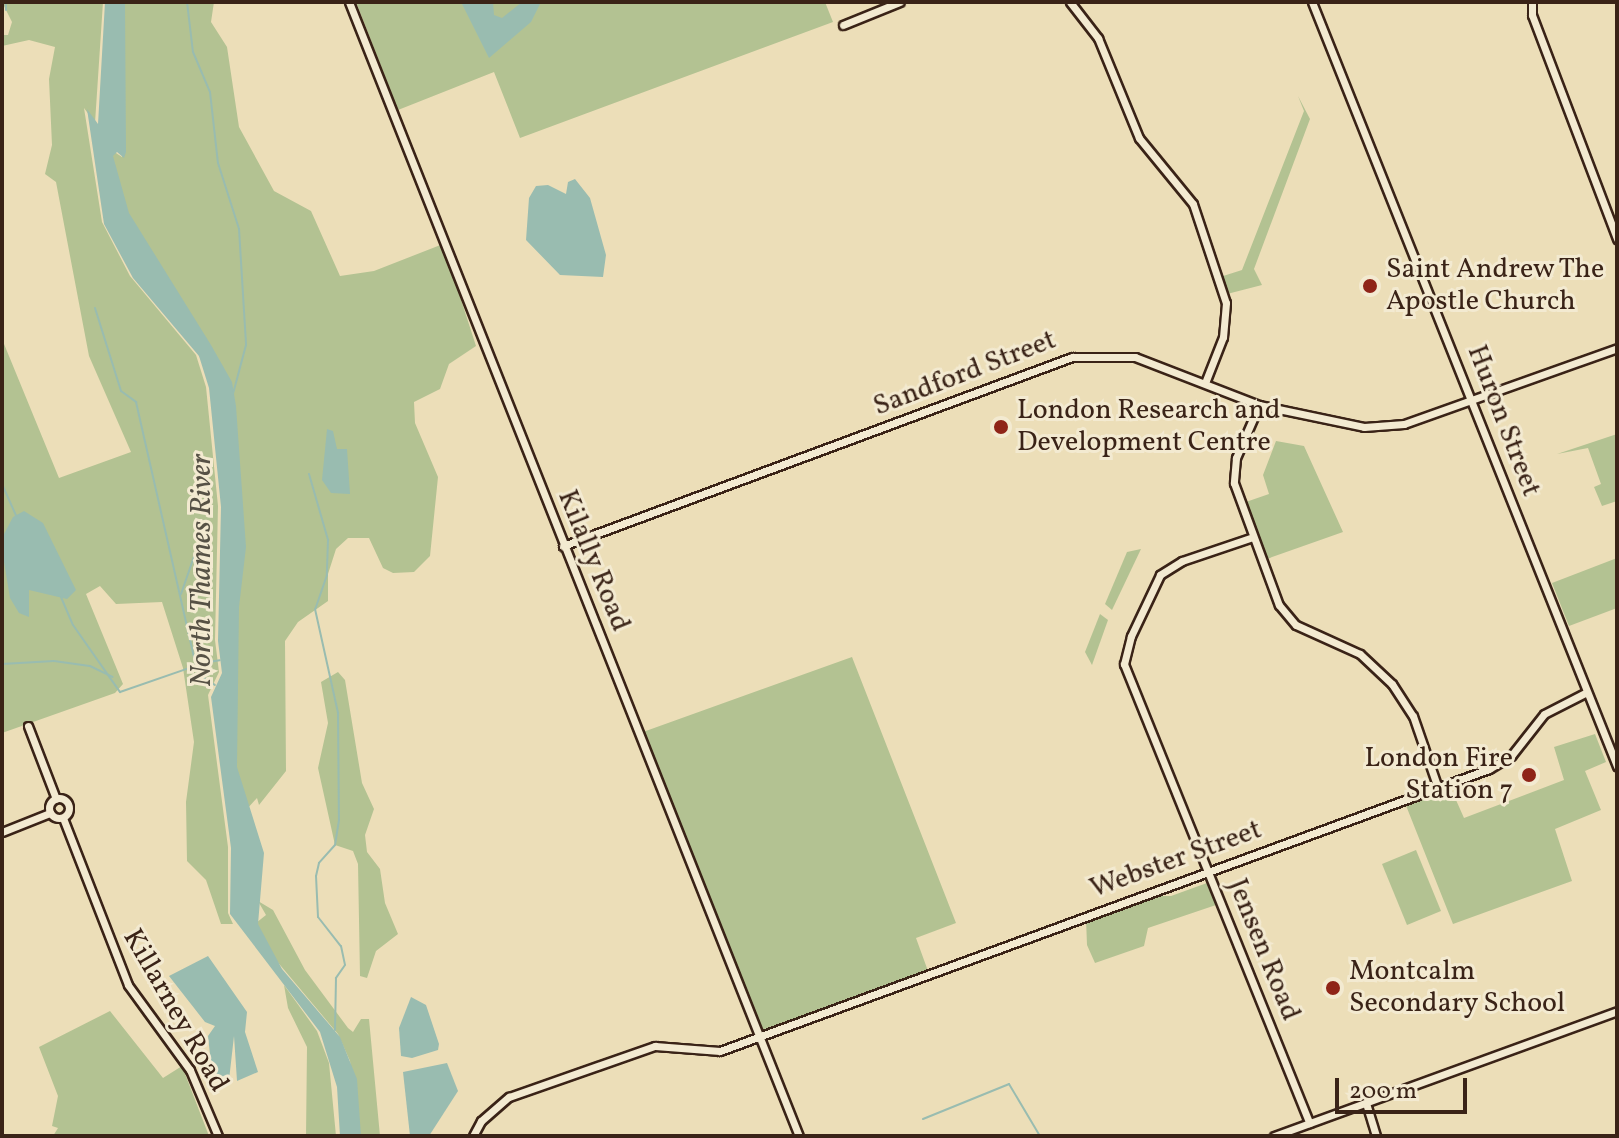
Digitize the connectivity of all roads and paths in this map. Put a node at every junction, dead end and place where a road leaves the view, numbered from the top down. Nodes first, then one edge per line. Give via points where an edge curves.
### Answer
1 (349, 2) edge
2 (900, 2) edge
3 (1070, 2) edge
4 (1312, 2) edge
5 (1532, 2) edge
6 (843, 25) dead end
7 (1617, 239) edge
8 (1617, 348) edge
9 (1205, 383) junction
10 (1473, 400) junction
11 (1259, 405) junction
12 (1253, 537) junction
13 (563, 546) junction
14 (1587, 692) junction
15 (28, 726) dead end
16 (1617, 766) edge
17 (1438, 788) junction
18 (56, 799) junction
19 (50, 813) junction
20 (63, 818) junction
21 (2, 832) edge
22 (1208, 873) junction
23 (1617, 1011) edge
24 (759, 1036) junction
25 (1366, 1103) junction
26 (1309, 1123) junction
27 (218, 1136) edge
28 (473, 1136) edge
29 (799, 1136) edge
30 (1274, 1136) edge
31 (1376, 1136) edge

1 - 13 street, Kilally Road
2 - 6 street
3 - 9 street via 1098,38 1139,138 1193,204 1226,303 1223,337
4 - 10 street, Huron Street
5 - 7 street via 1532,15
8 - 10 street, Sandford Street
9 - 11 street, Sandford Street
9 - 13 street, Sandford Street via 1135,357 1072,357
10 - 11 street, Sandford Street via 1404,424 1364,427
10 - 14 street, Huron Street
11 - 12 street via 1233,471
12 - 17 street via 1289,618 1360,654 1401,695
12 - 22 street, Jensen Road via 1182,561 1160,575 1131,636 1124,664
13 - 24 street, Kilally Road
14 - 16 street, Huron Street
14 - 17 street, Webster Street via 1544,714 1511,756
15 - 18 street
17 - 22 street, Webster Street
18 - 19 street
18 - 20 street, Killarney Road via 69,806
19 - 20 street
19 - 21 street
20 - 27 street, Killarney Road via 128,985 180,1052
22 - 24 street, Webster Street
22 - 26 street, Jensen Road
23 - 25 street
24 - 28 street, Webster Street via 720,1051 655,1046 509,1097 481,1121
24 - 29 street, Kilally Road
25 - 26 street
25 - 31 street
26 - 30 street

